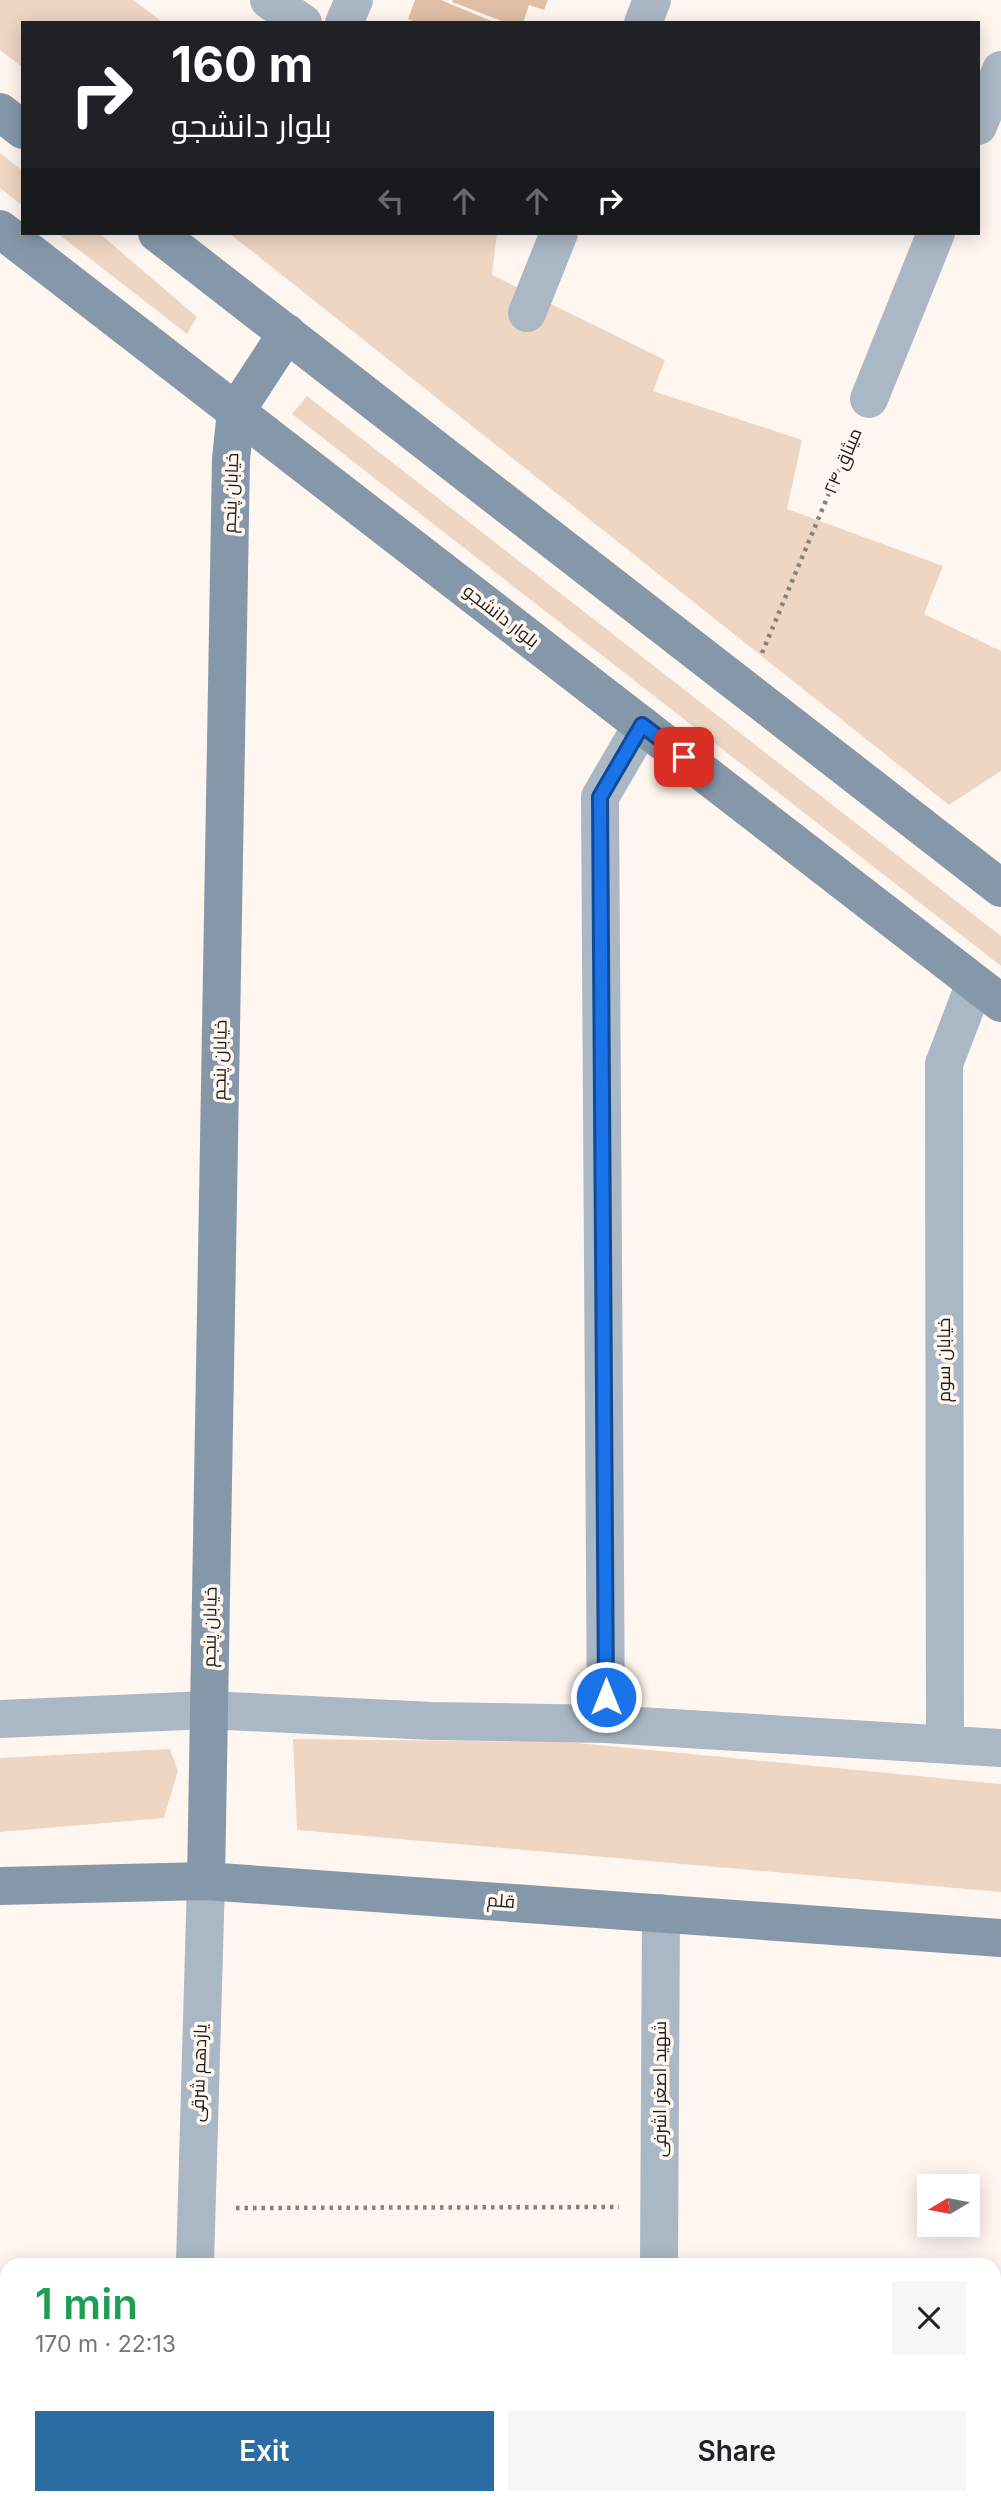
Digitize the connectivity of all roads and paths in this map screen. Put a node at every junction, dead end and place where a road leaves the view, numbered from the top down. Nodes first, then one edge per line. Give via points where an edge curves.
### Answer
1 (269, 0) edge
2 (354, 0) edge
3 (652, 0) edge
4 (300, 21) edge
5 (345, 21) edge
6 (644, 21) edge
7 (1001, 69) edge
8 (0, 112) edge
9 (980, 121) edge
10 (21, 128) edge
11 (0, 229) edge
12 (558, 235) edge
13 (935, 235) edge
14 (176, 239) edge
15 (527, 313) dead end
16 (286, 333) junction
17 (869, 399) joint
18 (236, 411) junction
19 (747, 688) junction
20 (642, 725) junction
21 (1001, 888) edge
22 (988, 993) edge
23 (208, 1710) junction
24 (0, 1719) edge
25 (606, 1724) junction
26 (945, 1742) junction
27 (1001, 1748) edge
28 (206, 1881) junction
29 (0, 1886) edge
30 (660, 1913) junction
31 (1001, 1938) edge
32 (659, 2207) junction
33 (194, 2209) junction
34 (195, 2258) edge
35 (659, 2258) edge

1 - 4 street
2 - 5 street
3 - 6 street
7 - 9 street
8 - 10 street
11 - 18 street, بلوار دانشجو
12 - 15 street
13 - 17 street
14 - 16 street
16 - 18 street
16 - 19 street
17 - 19 path, میثاق ۲۴
18 - 20 street, بلوار دانشجو
18 - 23 street, خیابان پنجم via 230,473
19 - 21 street
20 - 22 street, بلوار دانشجو
20 - 25 street via 600,797
22 - 26 street, خیابان سوم via 944,1064
23 - 24 street
23 - 25 street
23 - 28 street, خیابان پنجم
25 - 26 street
26 - 27 street
28 - 29 street, قلم
28 - 30 street, قلم
28 - 33 street, یازدهم شرقی
30 - 31 street, قلم
30 - 32 street, شهید اصغر اشرفی
32 - 33 path
32 - 35 street, شهید اصغر اشرفی
33 - 34 street, یازدهم شرقی

